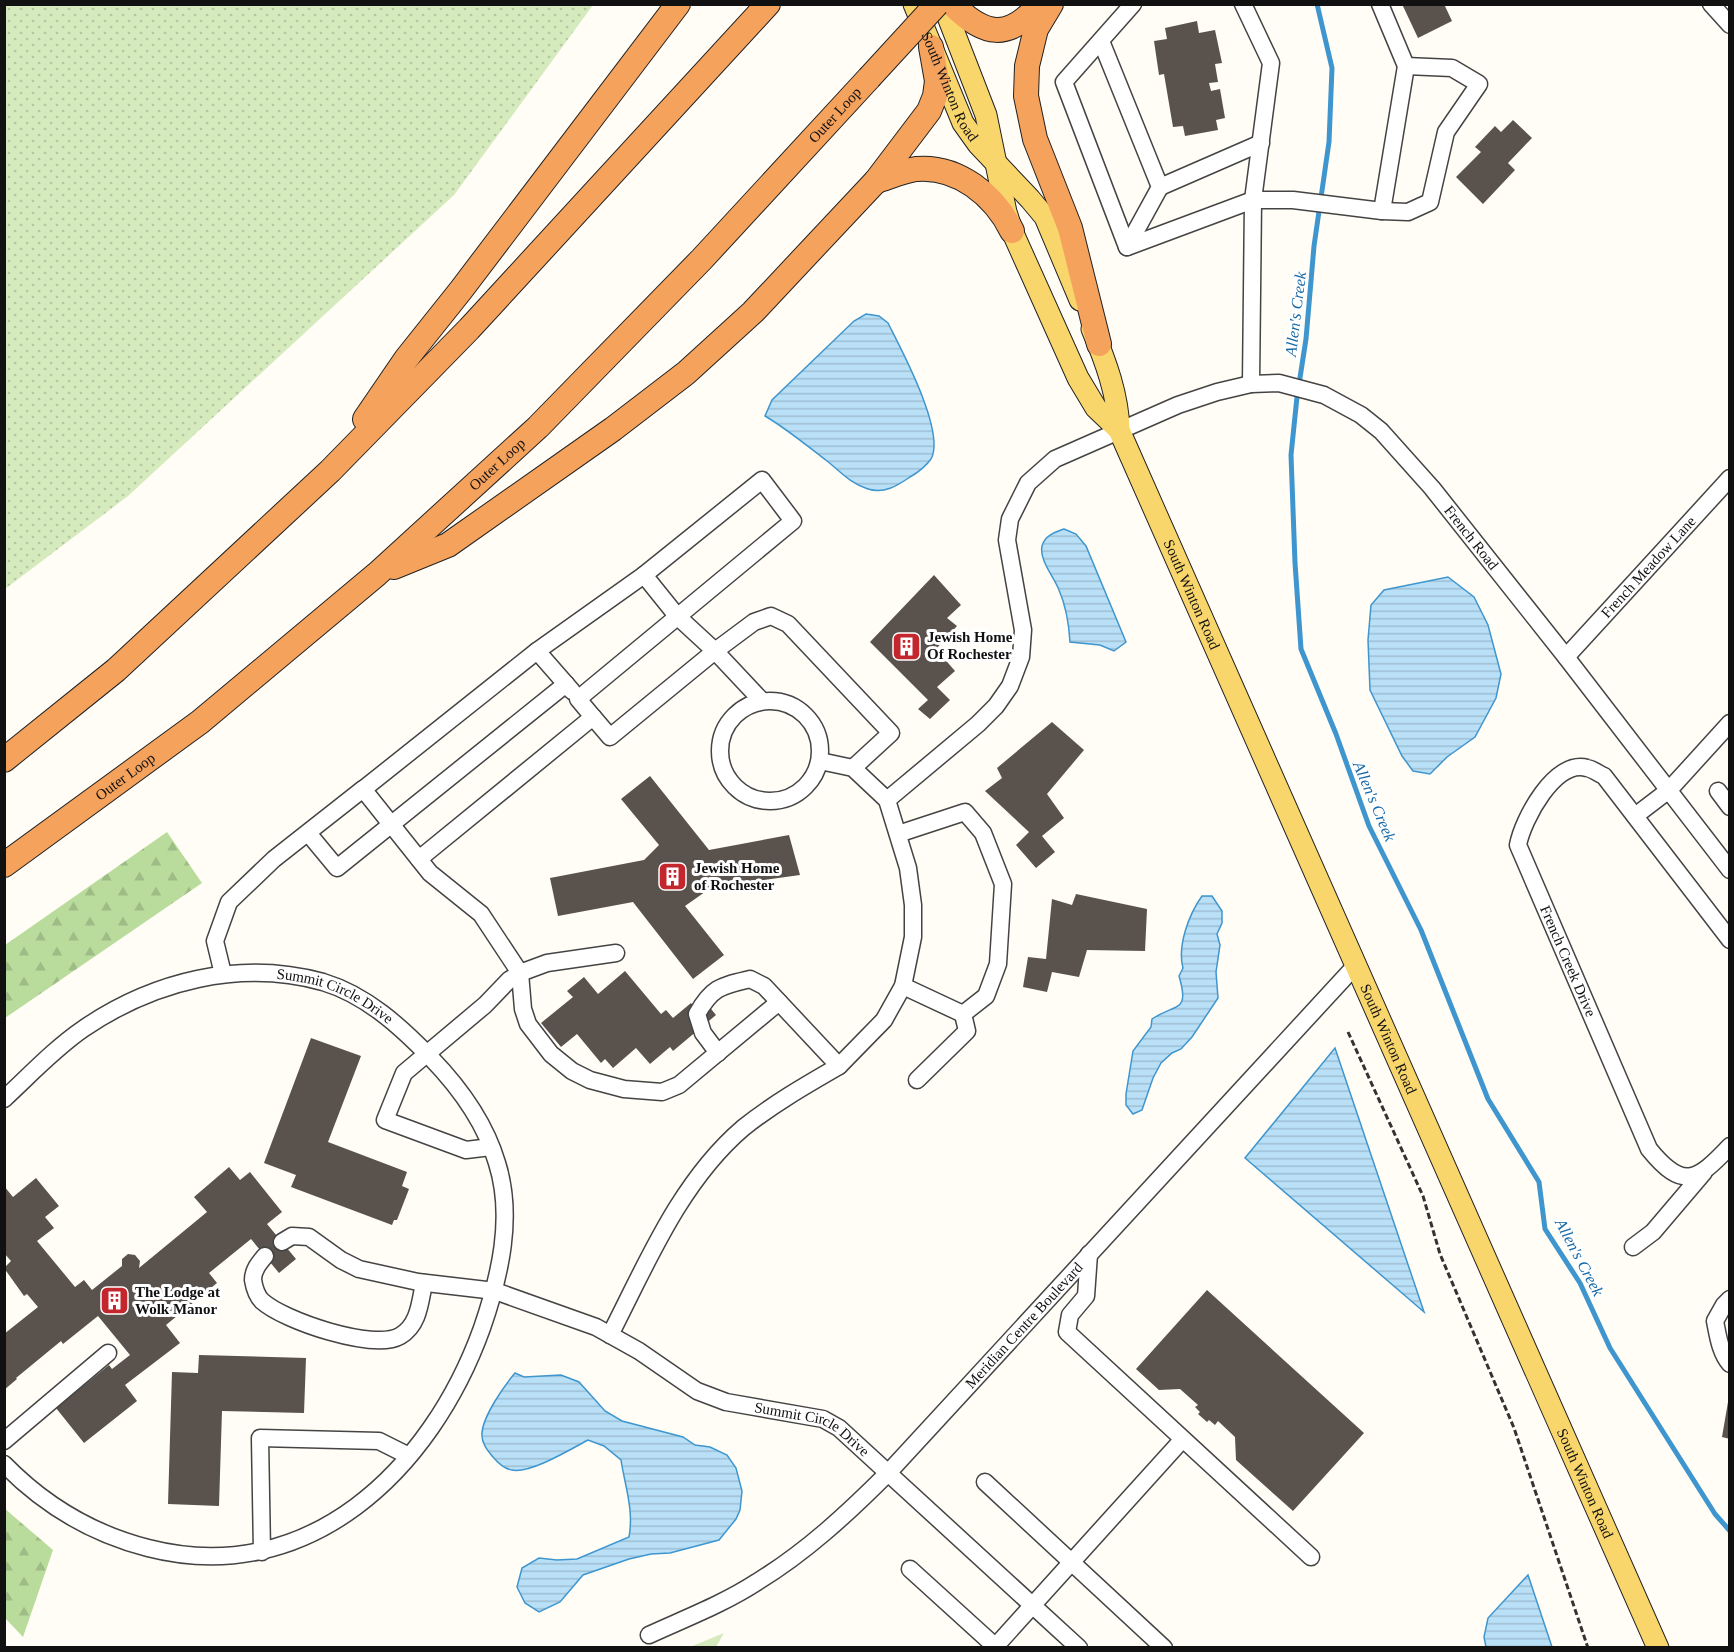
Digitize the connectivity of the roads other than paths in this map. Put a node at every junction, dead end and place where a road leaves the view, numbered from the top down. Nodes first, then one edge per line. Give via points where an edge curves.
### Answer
1 (678, 4) edge
2 (768, 4) edge
3 (914, 4) edge
4 (937, 4) edge
5 (943, 4) edge
6 (952, 4) edge
7 (1040, 4) edge
8 (1051, 4) edge
9 (1133, 4) edge
10 (1243, 4) edge
11 (1380, 4) edge
12 (1711, 4) edge
13 (1730, 25) edge
14 (1101, 41) junction
15 (931, 47) junction
16 (1406, 66) junction
17 (1261, 143) junction
18 (996, 163) junction
19 (876, 181) junction
20 (1160, 187) junction
21 (1253, 200) junction
22 (1382, 211) junction
23 (1012, 231) junction
24 (1127, 247) junction
25 (1099, 344) junction
26 (1258, 384) junction
27 (1119, 430) junction
28 (330, 471) junction
29 (1730, 478) edge
30 (377, 574) junction
31 (644, 575) junction
32 (677, 616) junction
33 (537, 651) junction
34 (715, 651) junction
35 (1566, 657) junction
36 (566, 684) junction
37 (578, 699) junction
38 (762, 700) junction
39 (593, 717) junction
40 (1730, 723) edge
41 (4, 760) edge
42 (820, 761) junction
43 (853, 768) junction
44 (1669, 790) junction
45 (361, 791) junction
46 (1718, 791) dead end
47 (887, 800) junction
48 (1730, 807) edge
49 (1635, 816) junction
50 (391, 824) junction
51 (308, 832) junction
52 (898, 834) junction
53 (419, 859) junction
54 (4, 865) edge
55 (1730, 870) edge
56 (1730, 940) edge
57 (616, 953) dead end
58 (1357, 964) junction
59 (520, 973) junction
60 (223, 974) junction
61 (903, 986) junction
62 (779, 1002) junction
63 (963, 1014) junction
64 (718, 1053) junction
65 (427, 1054) junction
66 (839, 1066) junction
67 (917, 1080) dead end
68 (4, 1099) edge
69 (1730, 1146) edge
70 (491, 1147) junction
71 (1705, 1172) junction
72 (282, 1242) dead end
73 (1633, 1247) dead end
74 (1089, 1254) junction
75 (265, 1256) dead end
76 (424, 1283) junction
77 (495, 1292) junction
78 (1730, 1299) edge
79 (610, 1335) junction
80 (108, 1353) dead end
81 (1730, 1364) edge
82 (1182, 1440) junction
83 (4, 1441) edge
84 (409, 1456) junction
85 (4, 1464) edge
86 (888, 1473) junction
87 (985, 1482) dead end
88 (262, 1552) junction
89 (1311, 1557) dead end
90 (1071, 1562) junction
91 (910, 1569) dead end
92 (1032, 1605) junction
93 (649, 1635) dead end
94 (995, 1647) edge
95 (1079, 1647) edge
96 (1164, 1647) edge
97 (1658, 1647) edge

1 - 28 highway via 406,359
2 - 28 highway via 470,329
3 - 15 main road, South Winton Road
4 - 30 highway, Outer Loop, bridge via 702,259 538,427
5 - 18 main road, South Winton Road via 981,101
6 - 7 highway via 974,24 991,30 1015,25
8 - 25 highway via 1036,29 1027,66 1026,96 1035,139 1070,228
9 - 14 street
10 - 17 street via 1271,63
11 - 16 street
12 - 13 street
14 - 20 street
14 - 24 street via 1064,82
15 - 18 main road, South Winton Road via 963,123
15 - 19 highway via 937,81 932,104
16 - 22 street
16 - 22 street via 1452,68 1479,84 1446,132 1430,202 1408,212
17 - 20 street
17 - 21 street
18 - 23 main road, South Winton Road
18 - 25 main road, South Winton Road via 1044,217
19 - 23 highway via 918,169 954,175 986,195
19 - 30 highway via 753,312 650,402 448,545
20 - 24 street
21 - 22 street via 1293,200
21 - 24 street
21 - 26 street
23 - 27 main road, South Winton Road via 1078,378 1096,408
25 - 27 main road, South Winton Road via 1116,399
26 - 27 street, French Road via 1217,392
26 - 35 street, French Road via 1279,383 1324,395 1361,415 1380,431 1432,488
27 - 47 street, French Road via 1055,459 1028,483 1010,519 1006,540 1023,630 1021,657 1010,686 978,724
27 - 58 main road, South Winton Road
28 - 41 highway via 116,670
29 - 35 street, French Meadow Lane
30 - 54 highway, Outer Loop via 200,722
31 - 32 street
31 - 32 street via 762,480 793,521
31 - 33 street
32 - 34 street
32 - 37 street
33 - 36 street
33 - 45 street
34 - 38 street
34 - 39 street via 610,737
34 - 43 street via 754,622 771,616 788,624 891,733
35 - 44 street, French Road
36 - 37 street
36 - 50 street
37 - 39 street
38 - 42 street via 794,706 807,716 816,729
38 - 42 street via 746,706 723,730 721,764 739,792 762,801 788,798 802,790
39 - 53 street
40 - 44 street
42 - 43 street
43 - 47 street
44 - 49 street
44 - 55 street, French Road
45 - 50 street
45 - 51 street
46 - 48 street
47 - 52 street
49 - 56 street, French Creek Drive
49 - 71 street, French Creek Drive via 1604,776 1586,767 1569,769 1554,778 1543,792 1518,845 1649,1149 1662,1165 1678,1175
50 - 51 street via 337,868
50 - 53 street
51 - 60 street via 229,902 215,941
52 - 61 street via 913,905 913,937
52 - 63 street via 965,812 983,833 1003,884 998,964 986,996
53 - 59 street via 430,873 481,914
57 - 59 street via 547,963
58 - 74 street, Meridian Centre Boulevard
58 - 97 main road, South Winton Road
59 - 64 street via 528,1024 551,1054 590,1080 624,1089 662,1092 679,1085
59 - 65 street
60 - 65 street, Summit Circle Drive via 286,974 327,984 375,1008
60 - 68 street, Summit Circle Drive via 169,986 112,1011 82,1029
61 - 63 street
61 - 66 street via 884,1020
62 - 64 street
62 - 64 street via 764,986 750,979 721,986 696,1014 703,1033
62 - 66 street
63 - 67 street via 967,1031
65 - 70 street, Summit Circle Drive via 454,1082
65 - 70 street via 404,1073 385,1120 466,1150
66 - 79 street via 743,1129 710,1161 677,1207
69 - 71 street
70 - 77 street, Summit Circle Drive via 505,1208
71 - 73 street via 1653,1232
72 - 76 street via 292,1236 309,1237 358,1269
74 - 82 street via 1086,1296 1070,1315 1067,1332
74 - 86 street, Meridian Centre Boulevard
75 - 76 street via 255,1269 253,1280 262,1300 307,1325 341,1335 384,1340 399,1337 417,1316
76 - 77 street
77 - 79 street, Summit Circle Drive
77 - 84 street, Summit Circle Drive via 461,1378
78 - 81 street via 1715,1321 1724,1358
79 - 86 street, Summit Circle Drive via 697,1390 726,1402 823,1419 839,1428
80 - 83 street
82 - 89 street
82 - 90 street
84 - 88 street, Summit Circle Drive via 350,1512 302,1539
84 - 88 street via 379,1441 260,1438
85 - 88 street, Summit Circle Drive via 62,1511 122,1540 190,1556
86 - 92 street, Summit Circle Drive
86 - 93 street, Meridian Centre Boulevard via 827,1532 757,1583
87 - 90 street
90 - 92 street
90 - 96 street
91 - 94 street
92 - 94 street
92 - 95 street, Summit Circle Drive

